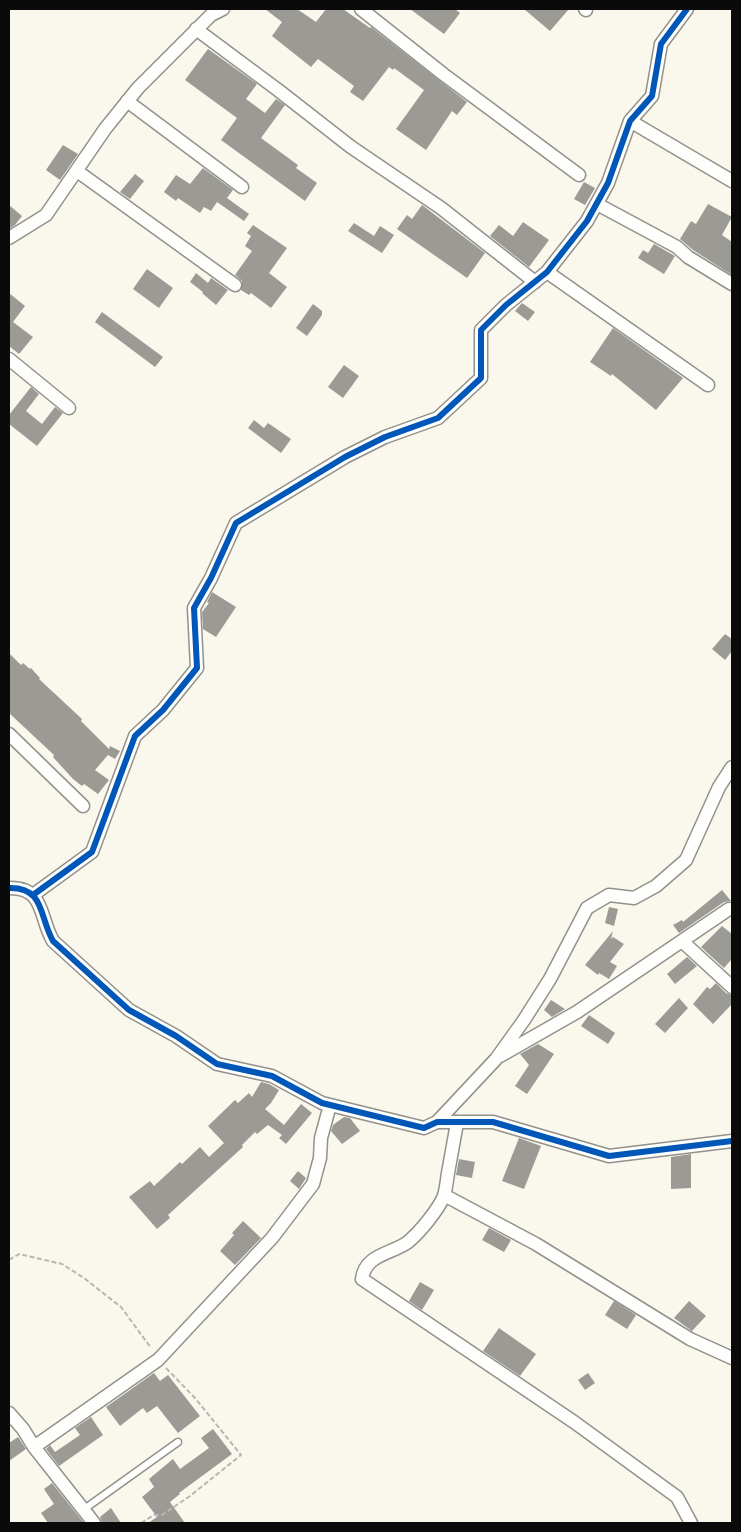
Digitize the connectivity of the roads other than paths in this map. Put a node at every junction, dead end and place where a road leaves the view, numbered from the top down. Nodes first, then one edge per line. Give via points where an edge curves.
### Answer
1 (223, 9) edge
2 (361, 9) edge
3 (687, 9) edge
4 (196, 29) junction
5 (127, 101) junction
6 (630, 121) junction
7 (76, 171) junction
8 (579, 175) dead end
9 (732, 181) edge
10 (242, 187) dead end
11 (596, 204) junction
12 (9, 238) edge
13 (546, 272) junction
14 (535, 282) junction
15 (732, 284) edge
16 (235, 285) dead end
17 (9, 359) edge
18 (708, 385) dead end
19 (69, 408) dead end
20 (9, 734) edge
21 (732, 767) edge
22 (83, 806) dead end
23 (9, 888) edge
24 (33, 895) junction
25 (730, 909) dead end
26 (683, 942) junction
27 (732, 987) edge
28 (496, 1059) junction
29 (330, 1105) junction
30 (437, 1122) junction
31 (457, 1123) junction
32 (732, 1141) edge
33 (444, 1195) junction
34 (732, 1358) edge
35 (9, 1413) edge
36 (178, 1442) dead end
37 (34, 1447) junction
38 (83, 1510) junction
39 (94, 1523) edge
40 (691, 1523) edge

1 - 4 street
2 - 8 street via 442,74
3 - 6 street via 661,44 652,96
4 - 5 street
4 - 14 street
5 - 7 street
5 - 10 street
6 - 9 street
6 - 11 street via 608,183
7 - 12 street via 46,215
7 - 16 street
11 - 13 street via 587,221
11 - 15 street via 678,247 688,257
13 - 14 street
13 - 18 street
14 - 24 street via 481,330 481,378 438,418 385,437 345,457 236,522 194,608 197,668 163,710 135,736 92,852
17 - 19 street
20 - 22 street
21 - 28 street via 719,787 686,860 656,886 634,898 609,895 588,908 550,979
23 - 24 street via 19,888
24 - 29 street via 53,941 129,1010 217,1064 272,1076
25 - 26 street
26 - 27 street
26 - 28 street via 577,1012
28 - 30 street
29 - 30 street via 424,1128
29 - 37 street via 313,1184 272,1238 158,1360
30 - 31 street
31 - 32 street via 494,1122 609,1156
31 - 33 street
33 - 34 street via 536,1244 690,1339
33 - 40 street via 438,1208 409,1241 371,1261 362,1278 574,1422 677,1497
35 - 37 street
36 - 38 lane
37 - 38 street
38 - 39 street

